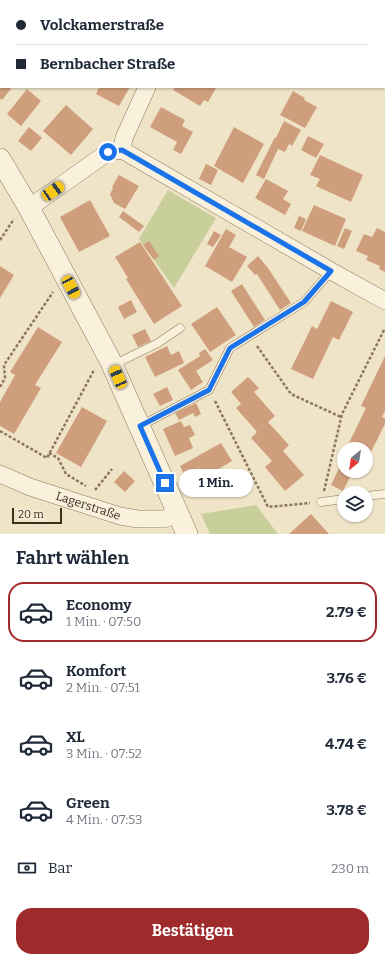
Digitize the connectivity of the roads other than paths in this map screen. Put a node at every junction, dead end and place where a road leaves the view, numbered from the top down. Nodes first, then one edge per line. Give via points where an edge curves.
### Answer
1 (147, 88) edge
2 (122, 150) junction
3 (0, 159) edge
4 (27, 205) junction
5 (331, 271) junction
6 (385, 301) edge
7 (180, 328) dead end
8 (109, 358) junction
9 (140, 426) junction
10 (0, 474) edge
11 (385, 494) edge
12 (373, 495) edge
13 (337, 500) edge
14 (321, 502) road end
15 (179, 513) junction
16 (187, 534) edge

1 - 2 street via 124,138
2 - 4 street via 108,152
2 - 5 street
3 - 4 street
4 - 8 street
5 - 6 street
5 - 9 lane via 304,302 230,348 209,390
7 - 8 lane via 158,343
8 - 9 street
9 - 15 street
10 - 15 street, Lagerstraße via 30,487 120,516 164,519
11 - 12 lane
13 - 14 lane
15 - 16 street

